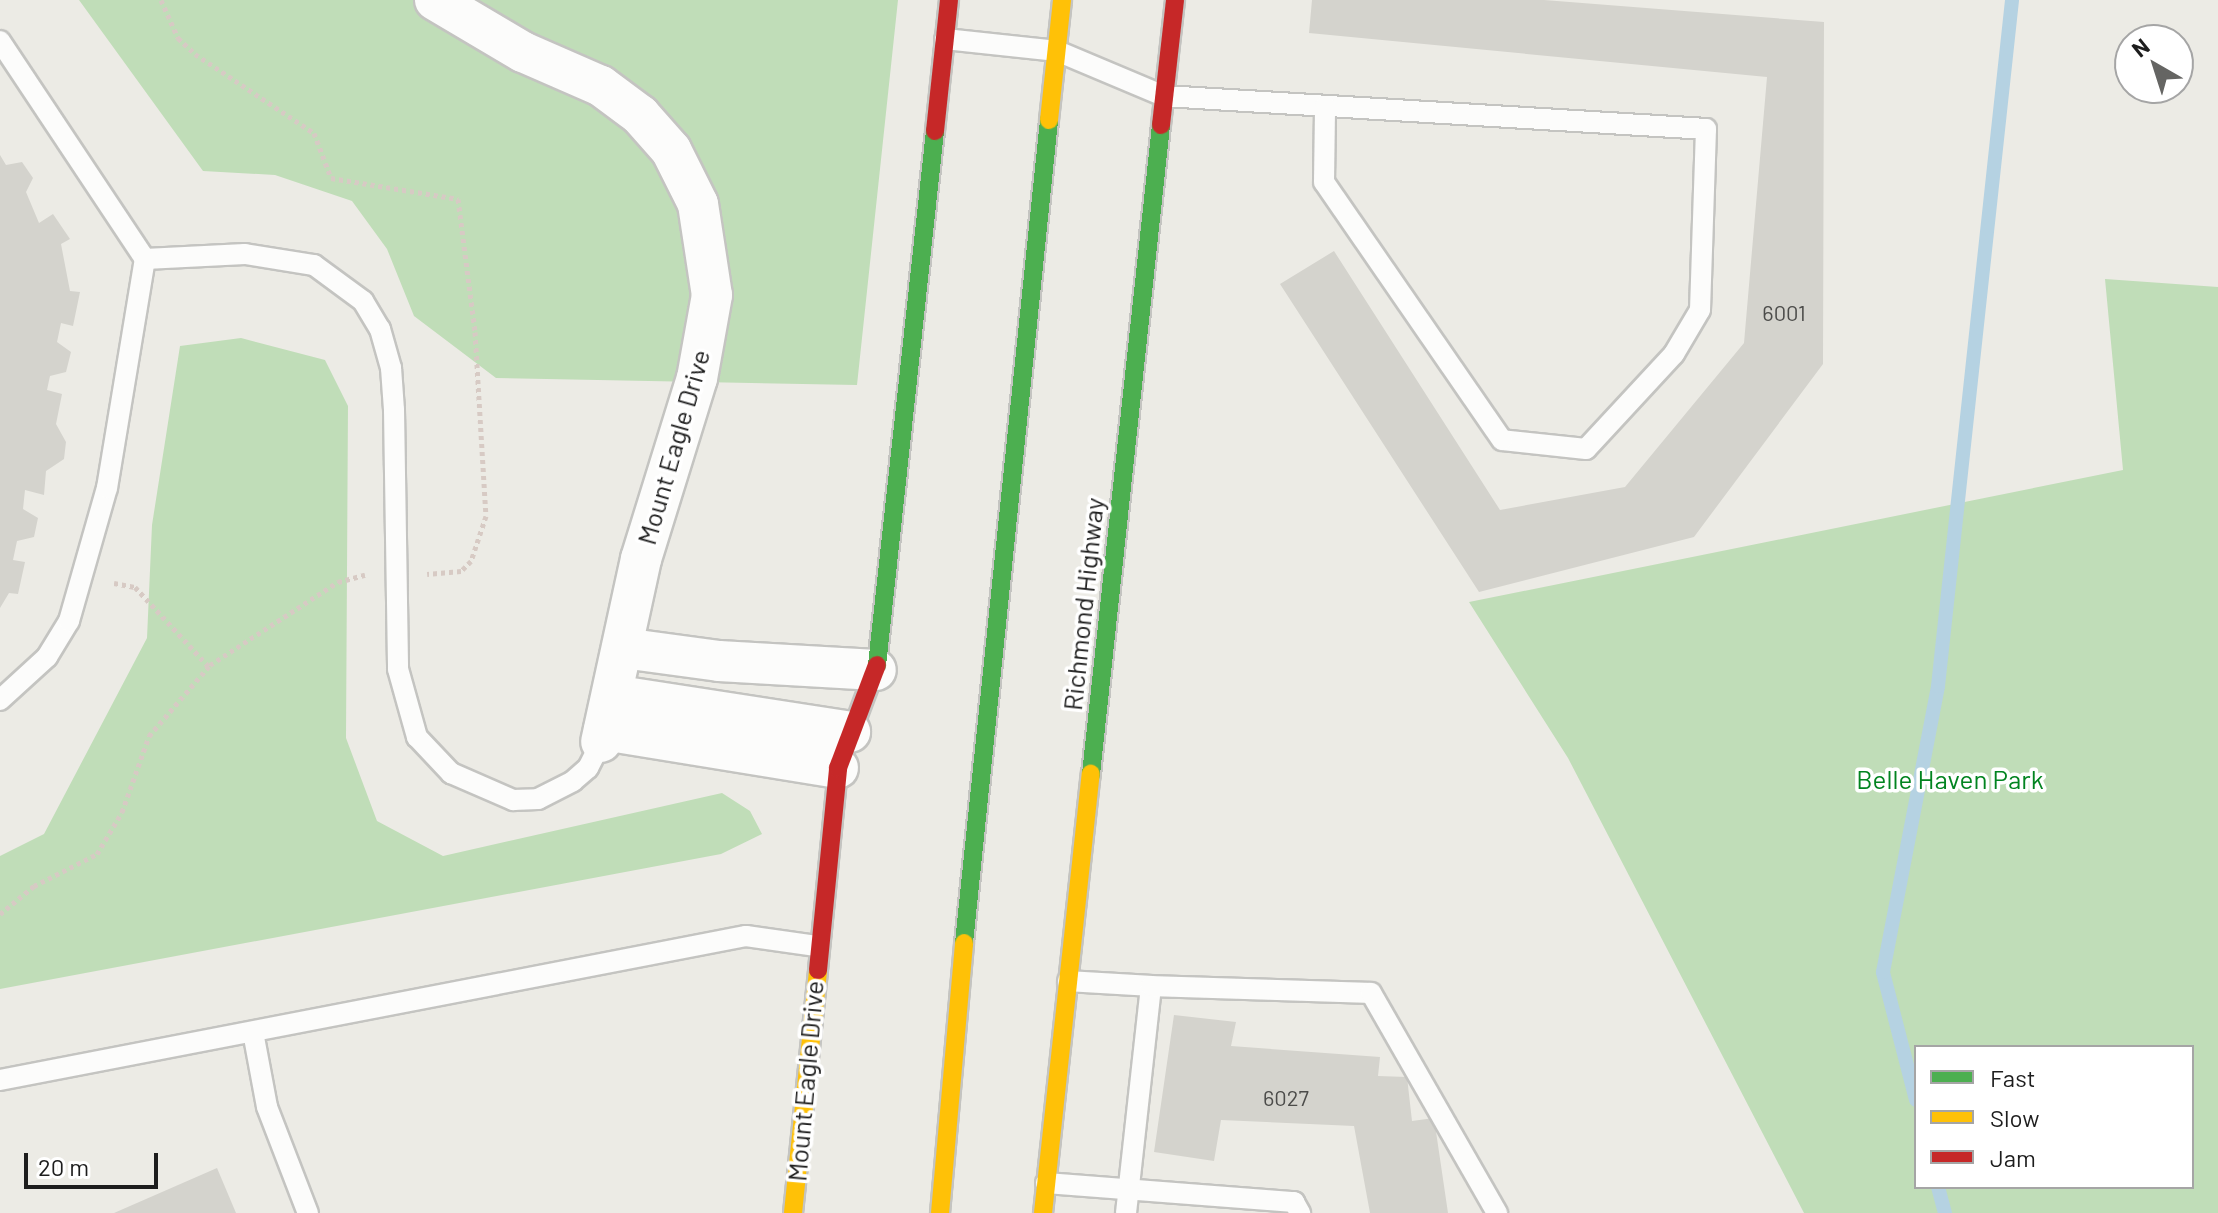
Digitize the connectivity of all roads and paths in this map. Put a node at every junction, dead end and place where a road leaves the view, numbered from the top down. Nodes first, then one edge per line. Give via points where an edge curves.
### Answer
1 (435, 0) edge
2 (949, 0) edge
3 (1062, 0) edge
4 (1175, 0) edge
5 (945, 39) junction
6 (0, 41) edge
7 (1057, 51) junction
8 (1164, 96) junction
9 (1325, 106) junction
10 (145, 259) junction
11 (82, 577) junction
12 (623, 648) junction
13 (876, 670) junction
14 (0, 700) edge
15 (605, 722) junction
16 (844, 750) junction
17 (0, 914) edge
18 (816, 946) junction
19 (1068, 981) junction
20 (1151, 986) junction
21 (253, 1032) junction
22 (0, 1080) edge
23 (1046, 1183) junction
24 (1129, 1189) junction
25 (308, 1213) edge
26 (793, 1213) edge
27 (940, 1213) edge
28 (1043, 1213) edge
29 (1126, 1213) edge
30 (1300, 1213) edge
31 (1497, 1213) edge

1 - 12 street, Mount Eagle Drive via 523,52 601,86 640,115 671,150 698,204 712,295 697,378 641,559
2 - 5 main road, Mount Eagle Drive
3 - 7 main road
4 - 8 main road, Richmond Highway
5 - 7 lane
5 - 13 main road, Mount Eagle Drive
6 - 10 lane
7 - 8 lane
7 - 27 main road via 978,784
8 - 9 lane
8 - 19 main road, Richmond Highway
9 - 9 lane via 1706,129 1700,310 1674,354 1586,449 1502,440 1324,182
10 - 11 lane via 107,488
10 - 15 lane via 245,254 314,265 363,301 380,329 391,368 394,410 398,669 405,708 430,754 475,787 513,800 538,799 588,768
11 - 14 lane via 69,621 47,657
11 - 17 path via 135,587 210,666 149,736 122,812 97,854 34,886
12 - 13 street via 719,661
12 - 15 street, Mount Eagle Drive
13 - 16 main road, Mount Eagle Drive
15 - 16 street
16 - 18 main road, Mount Eagle Drive
18 - 21 lane via 746,936
18 - 26 main road, Mount Eagle Drive
19 - 20 lane
19 - 23 main road, Richmond Highway
20 - 24 lane
20 - 31 lane via 1371,993
21 - 22 lane
21 - 25 lane via 267,1107
23 - 24 lane
23 - 28 main road, Richmond Highway
24 - 29 lane
24 - 30 lane via 1294,1202

